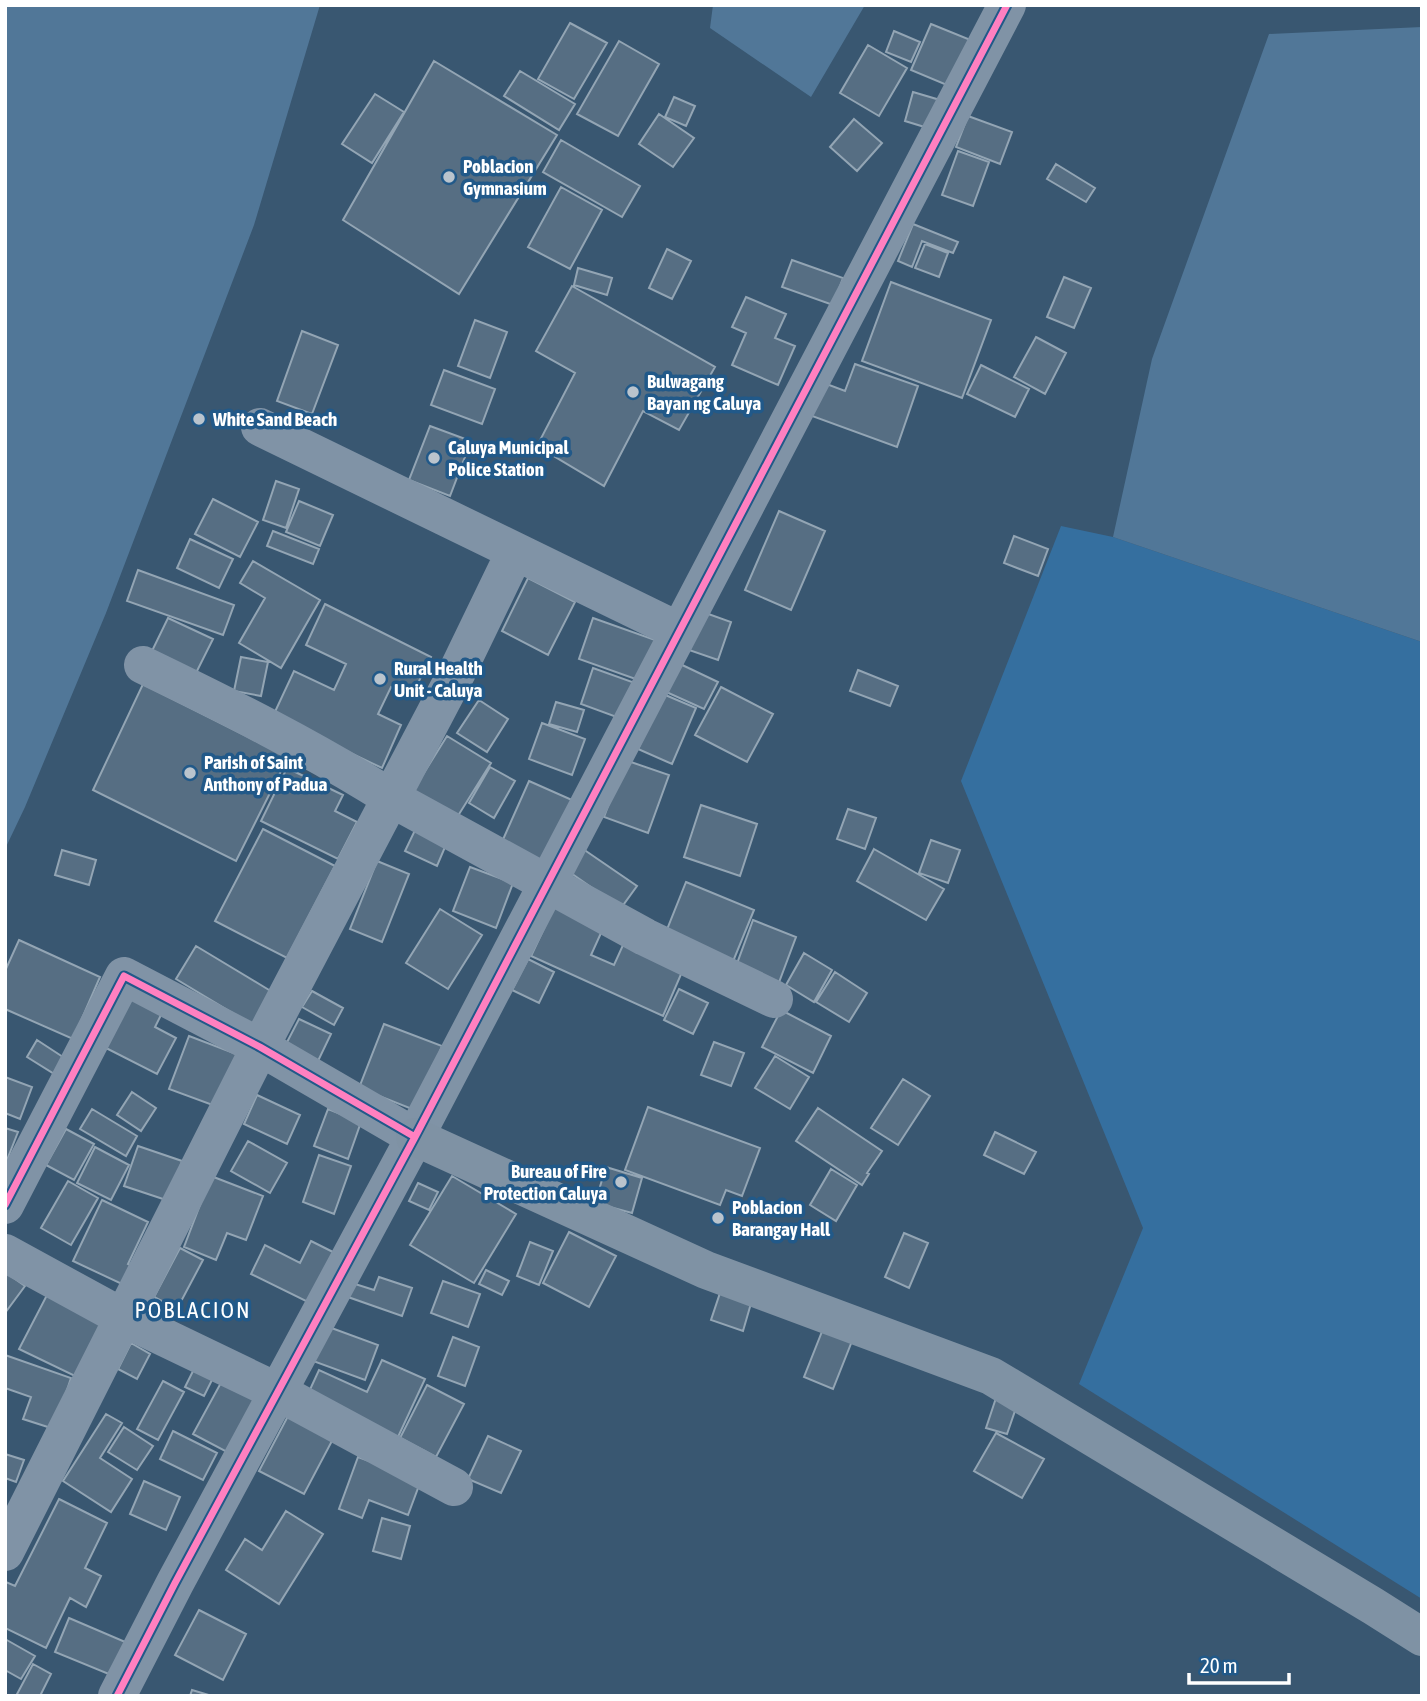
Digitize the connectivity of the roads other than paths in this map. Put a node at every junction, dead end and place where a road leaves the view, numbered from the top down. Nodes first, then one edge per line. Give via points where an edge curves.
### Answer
1 (1007, 5) edge
2 (260, 427) dead end
3 (515, 552) junction
4 (679, 631) junction
5 (143, 665) dead end
6 (391, 798) junction
7 (547, 882) junction
8 (775, 999) dead end
9 (260, 1047) junction
10 (415, 1137) junction
11 (5, 1205) edge
12 (5, 1253) edge
13 (124, 1318) junction
14 (278, 1392) junction
15 (454, 1487) dead end
16 (5, 1552) edge
17 (1422, 1637) edge
18 (117, 1696) edge

1 - 4 street
2 - 3 street
3 - 4 street
3 - 6 street
4 - 7 street
5 - 6 street via 257,721
6 - 7 street
6 - 9 street
7 - 8 street via 645,937
7 - 10 street
9 - 10 street
9 - 11 street via 124,976
9 - 13 street
10 - 14 street
10 - 17 main road via 706,1270 991,1376
12 - 13 street
13 - 14 street
13 - 16 street
14 - 15 street
14 - 18 street

